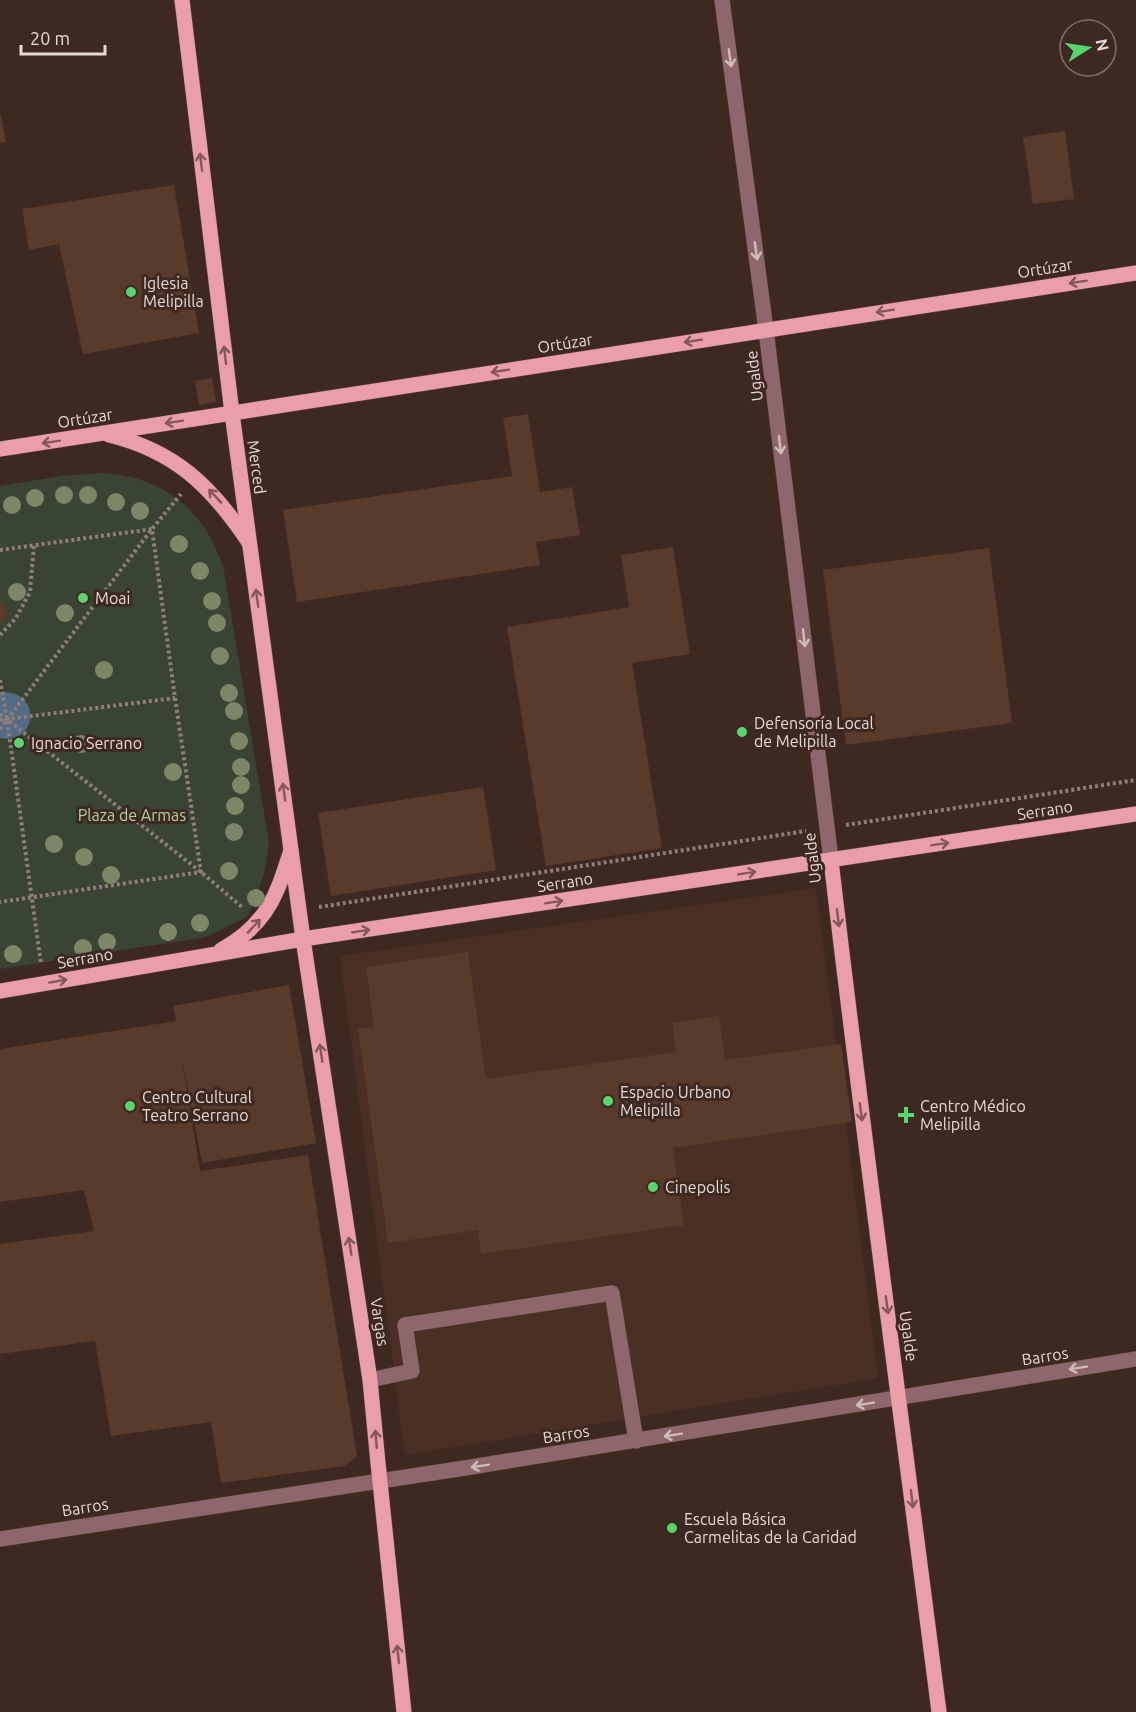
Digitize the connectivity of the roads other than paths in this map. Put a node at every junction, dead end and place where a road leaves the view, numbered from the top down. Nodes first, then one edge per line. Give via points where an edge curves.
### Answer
1 (182, 0) edge
2 (722, 0) edge
3 (1136, 273) edge
4 (766, 330) junction
5 (232, 413) junction
6 (102, 434) junction
7 (0, 450) edge
8 (250, 543) junction
9 (1136, 814) edge
10 (291, 850) junction
11 (831, 860) junction
12 (303, 939) junction
13 (204, 956) junction
14 (0, 990) edge
15 (1136, 1359) edge
16 (370, 1380) junction
17 (899, 1398) junction
18 (636, 1441) junction
19 (380, 1480) junction
20 (0, 1539) edge
21 (404, 1712) edge
22 (939, 1712) edge

5 -> 1 main road, Merced
2 -> 4 street, Ugalde
3 -> 4 main road, Ortúzar
4 -> 5 main road, Ortúzar
4 -> 11 street, Ugalde
5 -> 6 main road, Ortúzar
5 - 8 main road, Merced
6 -> 7 main road, Ortúzar
8 -> 6 main road via 207,488 170,459 126,439
10 -> 8 main road, Merced
11 -> 9 main road, Serrano
10 - 12 main road, Merced
13 -> 10 main road via 233,943 259,921 270,906
12 -> 11 main road, Serrano
11 -> 17 main road, Ugalde
12 - 13 main road, Serrano
16 -> 12 main road, Vargas
14 -> 13 main road, Serrano
15 -> 17 street, Barros
16 - 18 street via 412,1371 405,1325 612,1293
19 -> 16 main road, Vargas
17 -> 18 street, Barros
17 -> 22 main road, Ugalde
18 -> 19 street, Barros
19 - 20 street, Barros
21 -> 19 main road, Vargas

